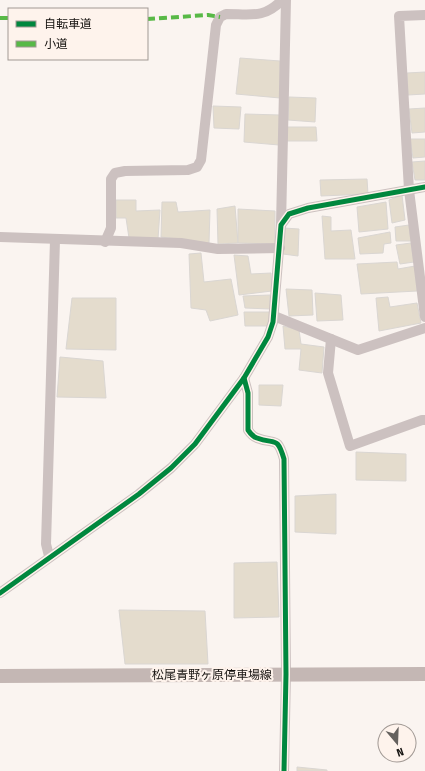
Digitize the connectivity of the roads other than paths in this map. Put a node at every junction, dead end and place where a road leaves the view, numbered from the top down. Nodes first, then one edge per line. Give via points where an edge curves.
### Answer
1 (282, 0) edge
2 (286, 0) edge
3 (425, 15) edge
4 (425, 187) edge
5 (409, 190) junction
6 (281, 224) junction
7 (0, 237) edge
8 (55, 240) junction
9 (105, 242) junction
10 (280, 248) junction
11 (274, 316) junction
12 (425, 317) edge
13 (425, 328) edge
14 (331, 339) junction
15 (244, 378) junction
16 (425, 420) edge
17 (49, 556) junction
18 (0, 593) edge
19 (286, 674) junction
20 (425, 674) edge
21 (0, 676) edge
22 (284, 771) edge

1 - 9 street via 273,10 263,14 226,14 220,17 216,25 201,160 197,167 188,170 115,173 111,180 111,228
2 - 6 street
3 - 5 street via 399,16
4 - 5 street
5 - 6 street via 308,208 289,214
5 - 12 street
6 - 10 street
7 - 8 street
8 - 9 street
8 - 17 street via 46,544
9 - 10 street via 182,243 218,249
10 - 11 street
11 - 14 street
11 - 15 street via 268,337
13 - 14 street via 358,350
14 - 16 street via 328,373 350,446
15 - 17 street via 195,444 171,468 139,494
15 - 19 street via 248,392 248,430 256,438 275,440 281,447 284,459
17 - 18 street
19 - 20 main road, 松尾青野ヶ原停車場線
19 - 21 main road, 松尾青野ヶ原停車場線
19 - 22 street

